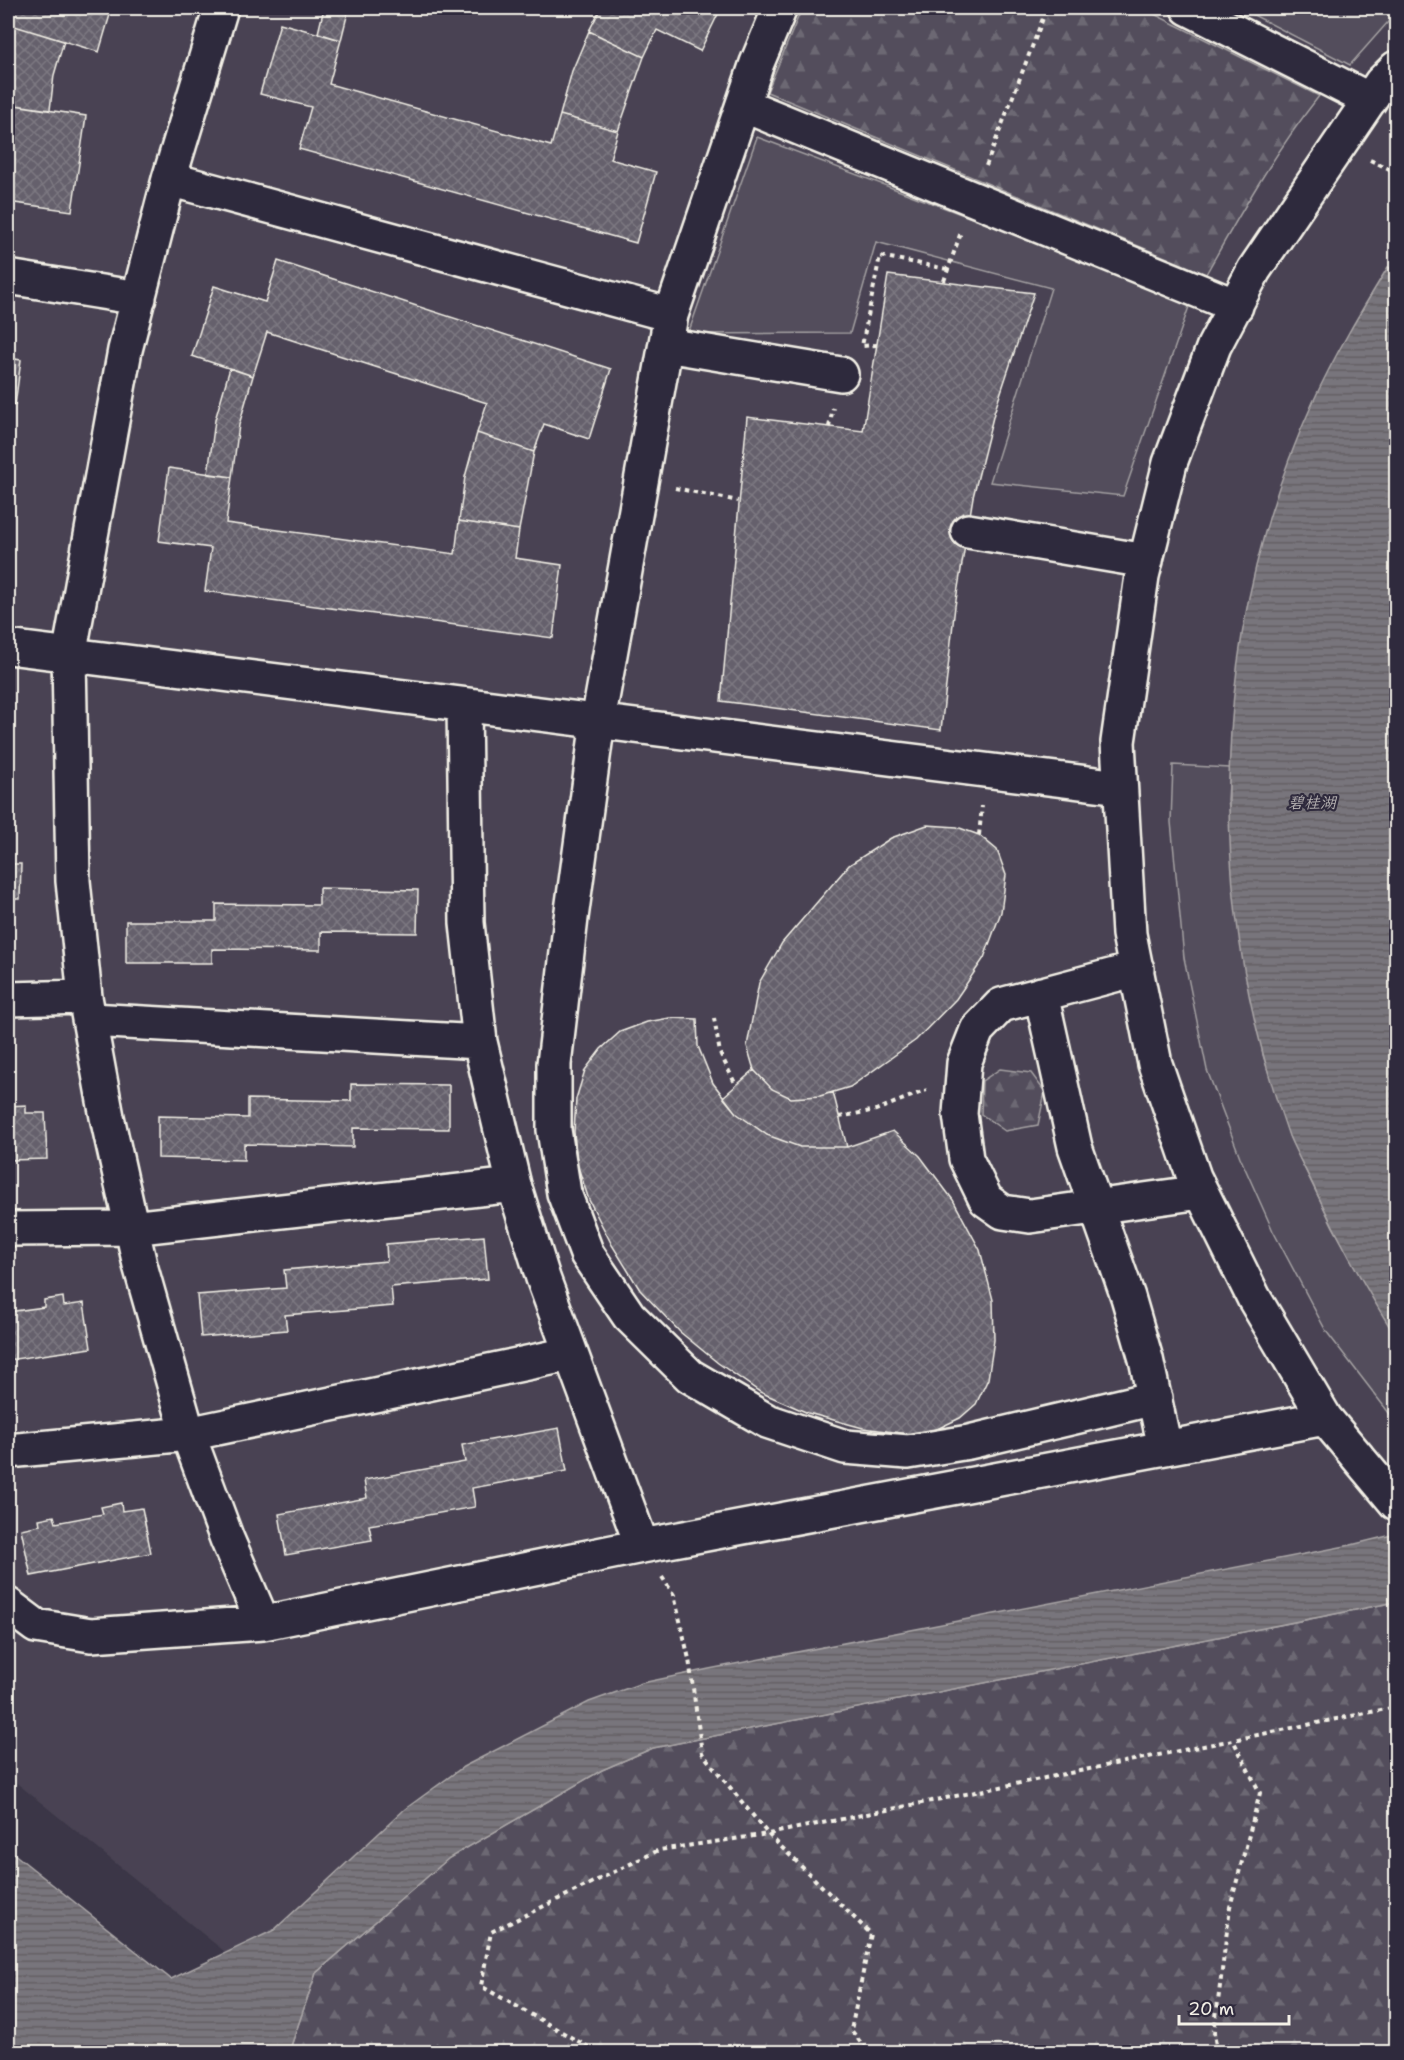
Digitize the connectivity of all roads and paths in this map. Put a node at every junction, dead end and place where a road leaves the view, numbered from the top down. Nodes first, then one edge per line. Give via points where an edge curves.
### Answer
1 (221, 8) edge
2 (780, 8) edge
3 (1047, 8) edge
4 (1188, 8) edge
5 (1396, 68) edge
6 (1370, 100) junction
7 (743, 105) junction
8 (169, 179) junction
9 (973, 199) junction
10 (947, 269) junction
11 (8, 277) edge
12 (944, 281) dead end
13 (139, 298) junction
14 (1236, 306) junction
15 (669, 330) junction
16 (877, 345) dead end
17 (841, 374) dead end
18 (642, 482) junction
19 (738, 501) dead end
20 (968, 531) dead end
21 (1146, 561) junction
22 (8, 647) edge
23 (69, 656) junction
24 (464, 705) junction
25 (598, 721) junction
26 (1120, 787) junction
27 (1137, 969) junction
28 (1041, 994) junction
29 (8, 999) edge
30 (88, 1008) junction
31 (714, 1018) dead end
32 (480, 1042) junction
33 (736, 1085) dead end
34 (892, 1105) dead end
35 (839, 1117) dead end
36 (514, 1185) junction
37 (1201, 1192) junction
38 (1096, 1207) junction
39 (131, 1228) junction
40 (8, 1229) edge
41 (595, 1267) junction
42 (543, 1278) junction
43 (570, 1354) junction
44 (1155, 1398) junction
45 (1325, 1418) junction
46 (188, 1434) junction
47 (1165, 1448) junction
48 (894, 1450) junction
49 (8, 1451) edge
50 (896, 1498) junction
51 (1396, 1503) edge
52 (642, 1546) junction
53 (8, 1605) edge
54 (263, 1623) junction
55 (1396, 1707) edge
56 (1233, 1740) junction
57 (768, 1834) junction
58 (597, 2052) edge
59 (868, 2052) edge
60 (1218, 2052) edge

1 - 8 street
2 - 7 street
3 - 9 path
4 - 6 street
5 - 6 street
6 - 14 street via 1254,270
7 - 9 street
7 - 15 street
8 - 13 street
8 - 15 street
9 - 10 path
9 - 14 street
10 - 12 path
10 - 16 path via 880,256 862,346
11 - 13 street
13 - 23 street via 125,350
14 - 21 street via 1214,346 1170,463
15 - 17 street
15 - 18 street
18 - 19 path
18 - 25 street
20 - 21 street
21 - 26 street via 1118,742
22 - 23 street
23 - 24 street
23 - 30 street via 73,881
24 - 25 street
24 - 32 street via 467,923
25 - 26 street
25 - 41 street via 554,1064 554,1130 564,1193
26 - 27 street via 1130,934
27 - 28 street
27 - 37 street via 1155,1064
28 - 38 street via 1075,1147
28 - 38 street via 1001,1005 977,1029 964,1064 960,1114 966,1159 986,1200 1003,1212 1030,1216
29 - 30 street
30 - 32 street
30 - 39 street
31 - 33 path via 720,1053
32 - 36 street
34 - 35 path
36 - 39 street
36 - 42 street
37 - 38 street
37 - 45 street via 1254,1298
38 - 44 street via 1128,1297
39 - 40 street
39 - 46 street
41 - 42 street
41 - 48 street via 629,1316 690,1376 767,1421 845,1447
42 - 43 street
43 - 46 street
43 - 52 street
44 - 47 street
44 - 48 street via 969,1442 908,1452
45 - 47 street
45 - 51 street
46 - 49 street
46 - 54 street
47 - 50 street
48 - 50 street
50 - 52 street
52 - 54 street
52 - 57 path via 674,1595 689,1659 702,1753
53 - 54 street via 36,1626 91,1635
55 - 56 path
56 - 57 path
56 - 60 path via 1260,1793 1230,1907 1214,2033
57 - 58 path via 658,1850 491,1932 481,1986
57 - 59 path via 872,1934 851,2030

